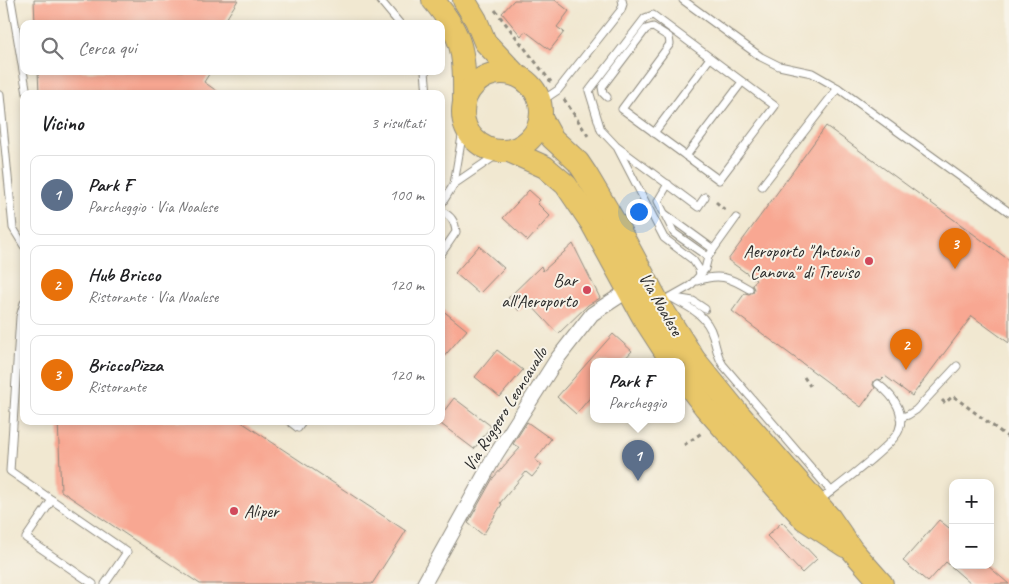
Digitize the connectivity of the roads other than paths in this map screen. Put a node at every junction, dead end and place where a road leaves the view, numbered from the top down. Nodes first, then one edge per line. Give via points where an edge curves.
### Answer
1 (11, 0) edge
2 (380, 0) edge
3 (433, 0) edge
4 (464, 0) edge
5 (622, 0) edge
6 (683, 0) edge
7 (397, 20) edge
8 (20, 53) edge
9 (710, 58) junction
10 (24, 75) edge
11 (425, 75) edge
12 (516, 75) junction
13 (742, 82) junction
14 (838, 88) junction
15 (26, 90) edge
16 (427, 90) edge
17 (0, 95) edge
18 (607, 97) dead end
19 (464, 99) junction
20 (544, 100) junction
21 (464, 124) junction
22 (654, 133) junction
23 (616, 146) junction
24 (505, 152) junction
25 (686, 156) junction
26 (454, 184) junction
27 (668, 184) junction
28 (762, 186) dead end
29 (705, 197) dead end
30 (445, 199) edge
31 (1009, 212) edge
32 (445, 213) edge
33 (664, 213) junction
34 (736, 218) dead end
35 (20, 239) edge
36 (445, 248) edge
37 (713, 249) junction
38 (708, 258) junction
39 (700, 276) junction
40 (694, 282) junction
41 (749, 289) dead end
42 (648, 298) junction
43 (705, 308) dead end
44 (20, 317) edge
45 (670, 358) edge
46 (957, 366) dead end
47 (685, 381) edge
48 (878, 384) dead end
49 (900, 418) junction
50 (824, 497) junction
51 (52, 500) junction
52 (852, 550) junction
53 (878, 582) edge
54 (93, 584) edge
55 (105, 584) edge
56 (424, 584) edge

1 - 8 lane
2 - 7 lane
3 - 19 main road via 460,40 464,58
4 - 12 main road via 486,42
5 - 20 lane via 620,10 562,85
6 - 14 lane via 761,56 779,66 812,73
9 - 13 lane
9 - 22 lane
9 - 23 lane via 657,17 648,15 589,91 601,130
10 - 15 lane
11 - 16 lane
12 - 19 main road via 491,74 479,79
12 - 20 main road
13 - 25 lane
13 - 25 lane via 775,106 770,113 719,180
14 - 28 lane
14 - 31 lane
17 - 35 lane via 13,228
18 - 22 lane via 602,86 646,29 653,27 669,37 670,44 622,109
19 - 21 main road
20 - 24 main road via 537,130 530,140
20 - 42 main road, Via Noalese via 552,138 586,174 617,226
21 - 24 main road via 482,147
21 - 26 lane
22 - 25 lane
23 - 27 lane
23 - 39 lane via 664,238 693,260
24 - 26 lane
24 - 42 main road, Via Noalese via 546,168 563,182
26 - 30 lane
27 - 29 lane via 698,207
27 - 33 lane via 658,201
32 - 36 lane via 455,224 456,232
33 - 37 lane
33 - 38 lane via 674,233
34 - 37 lane
37 - 38 lane
38 - 39 lane via 706,269
39 - 40 lane
40 - 41 lane via 708,277 726,277
40 - 42 lane via 686,289
42 - 43 lane via 693,301
42 - 45 main road, Via Noalese
42 - 50 main road, Via Noalese via 706,375
42 - 50 lane via 696,310 702,316 712,333 723,366
42 - 56 street, Via Ruggero Leoncavallo via 592,314 557,359 495,456
44 - 51 lane via 10,471
46 - 49 lane via 916,410
47 - 52 main road, Via Noalese via 804,519
48 - 49 lane via 894,398
49 - 50 lane via 900,428 892,441
50 - 52 main road, Via Noalese via 830,518
51 - 54 lane via 26,538
51 - 55 lane via 127,552
52 - 53 main road, Via Noalese

